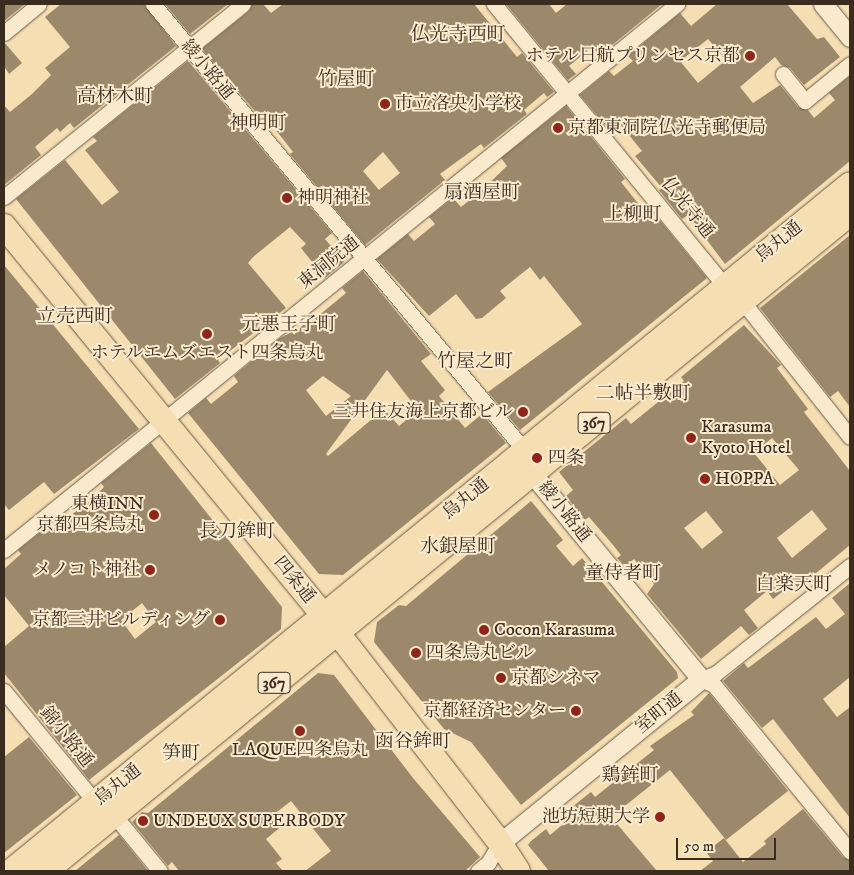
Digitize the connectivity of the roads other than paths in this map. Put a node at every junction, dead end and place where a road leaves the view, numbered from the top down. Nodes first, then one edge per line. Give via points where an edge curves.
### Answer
1 (39, 4) edge
2 (153, 4) edge
3 (243, 4) edge
4 (494, 4) edge
5 (677, 4) edge
6 (823, 4) edge
7 (4, 33) edge
8 (850, 37) edge
9 (189, 48) junction
10 (850, 64) edge
11 (783, 74) dead end
12 (569, 93) junction
13 (850, 184) edge
14 (4, 197) edge
15 (850, 212) edge
16 (4, 226) edge
17 (365, 258) junction
18 (734, 294) junction
19 (164, 421) junction
20 (850, 437) edge
21 (528, 462) junction
22 (4, 550) edge
23 (850, 566) edge
24 (330, 624) junction
25 (702, 679) junction
26 (4, 690) edge
27 (105, 809) junction
28 (500, 843) junction
29 (850, 851) edge
30 (11, 871) edge
31 (44, 871) edge
32 (160, 871) edge
33 (478, 871) edge
34 (518, 871) edge

1 - 7 street
2 - 9 street, 綾小路通
3 - 9 street
4 - 12 street, 仏光寺通
5 - 12 street, 東洞院通
6 - 8 street
9 - 14 street
9 - 17 street, 綾小路通
10 - 11 street via 805,101
12 - 17 street, 東洞院通
12 - 18 street, 仏光寺通
13 - 18 highway, 烏丸通 / 367
15 - 18 highway, 烏丸通 / 367
16 - 19 main road, 四条通
17 - 19 street, 東洞院通
17 - 21 street, 綾小路通
18 - 20 street, 仏光寺通
18 - 21 highway, 烏丸通 / 367
19 - 22 street, 東洞院通
19 - 24 main road, 四条通
21 - 24 highway, 烏丸通 / 367
21 - 25 street, 綾小路通
23 - 25 street, 室町通 via 716,674
24 - 27 highway, 烏丸通 / 367
24 - 28 main road, 四条通
25 - 28 street, 室町通
25 - 29 street, 綾小路通 via 714,685
26 - 27 street, 錦小路通
27 - 30 highway, 烏丸通 / 367
27 - 31 highway, 烏丸通 / 367
27 - 32 street, 錦小路通
28 - 33 street, 室町通 via 488,863
28 - 34 main road, 四条通

